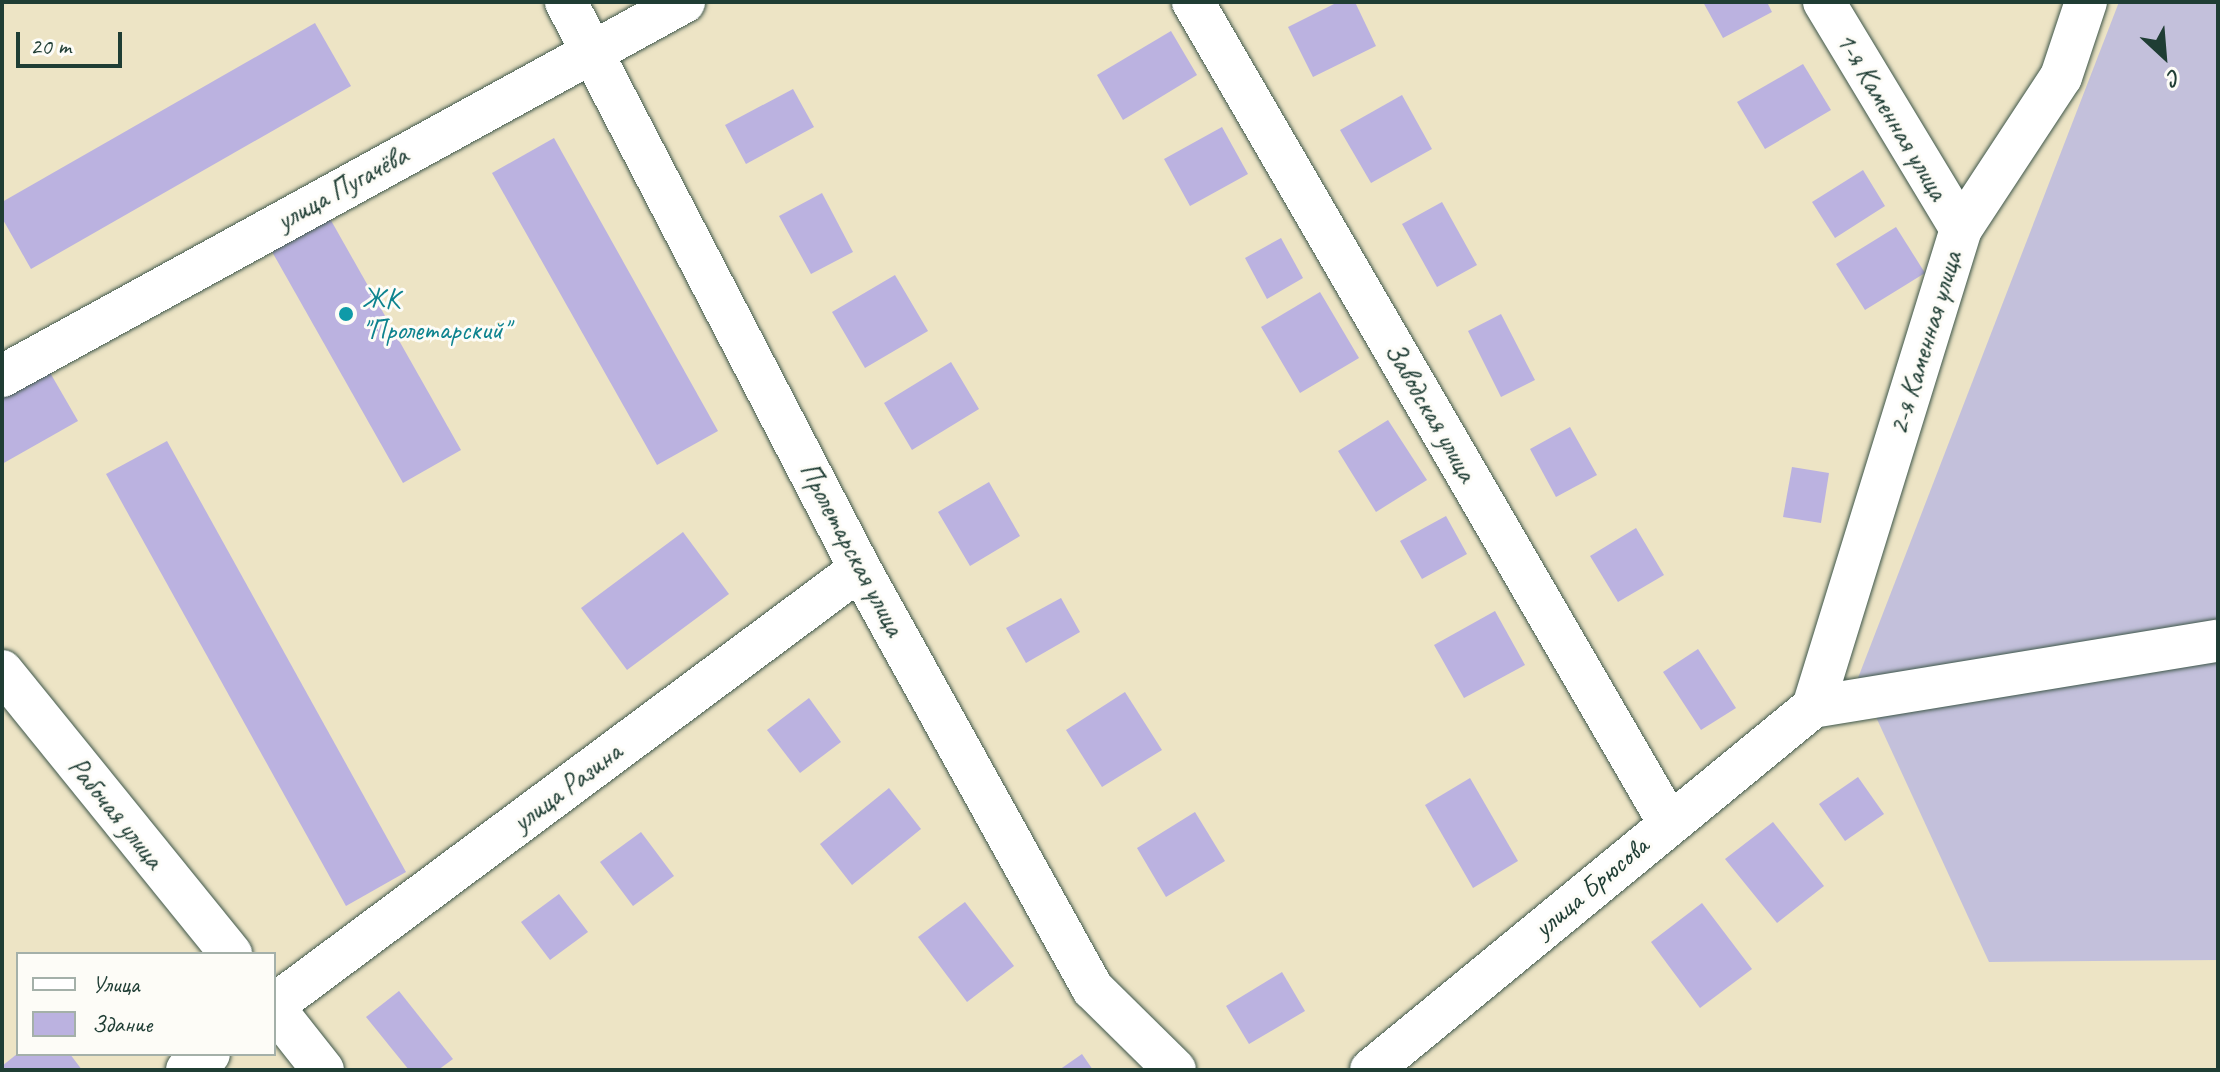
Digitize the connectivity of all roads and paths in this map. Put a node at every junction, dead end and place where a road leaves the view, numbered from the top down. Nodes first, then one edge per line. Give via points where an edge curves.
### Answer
1 (566, 2) edge
2 (684, 2) edge
3 (1193, 2) edge
4 (1824, 2) edge
5 (2086, 2) edge
6 (593, 49) junction
7 (1961, 229) junction
8 (2, 376) edge
9 (860, 569) junction
10 (2218, 641) edge
11 (2, 671) edge
12 (1813, 707) junction
13 (1669, 823) junction
14 (229, 952) edge
15 (276, 1005) edge
16 (276, 1009) edge
17 (206, 1056) edge
18 (187, 1070) edge
19 (323, 1070) edge
20 (1175, 1070) edge
21 (1371, 1070) edge

1 - 6 street, Пролетарская улица
2 - 6 street, улица Пугачёва
3 - 13 street, Заводская улица
4 - 7 street, 1-я Каменная улица
5 - 7 street, 2-я Каменная улица via 2061,77
6 - 8 street, улица Пугачёва
6 - 9 street, Пролетарская улица
7 - 12 street, 2-я Каменная улица
9 - 15 street, улица Разина
9 - 20 street, Пролетарская улица via 1093,989
10 - 12 street
11 - 14 street, Рабочая улица
12 - 13 street, улица Брюсова
13 - 21 street, улица Брюсова
16 - 19 street
17 - 18 street

